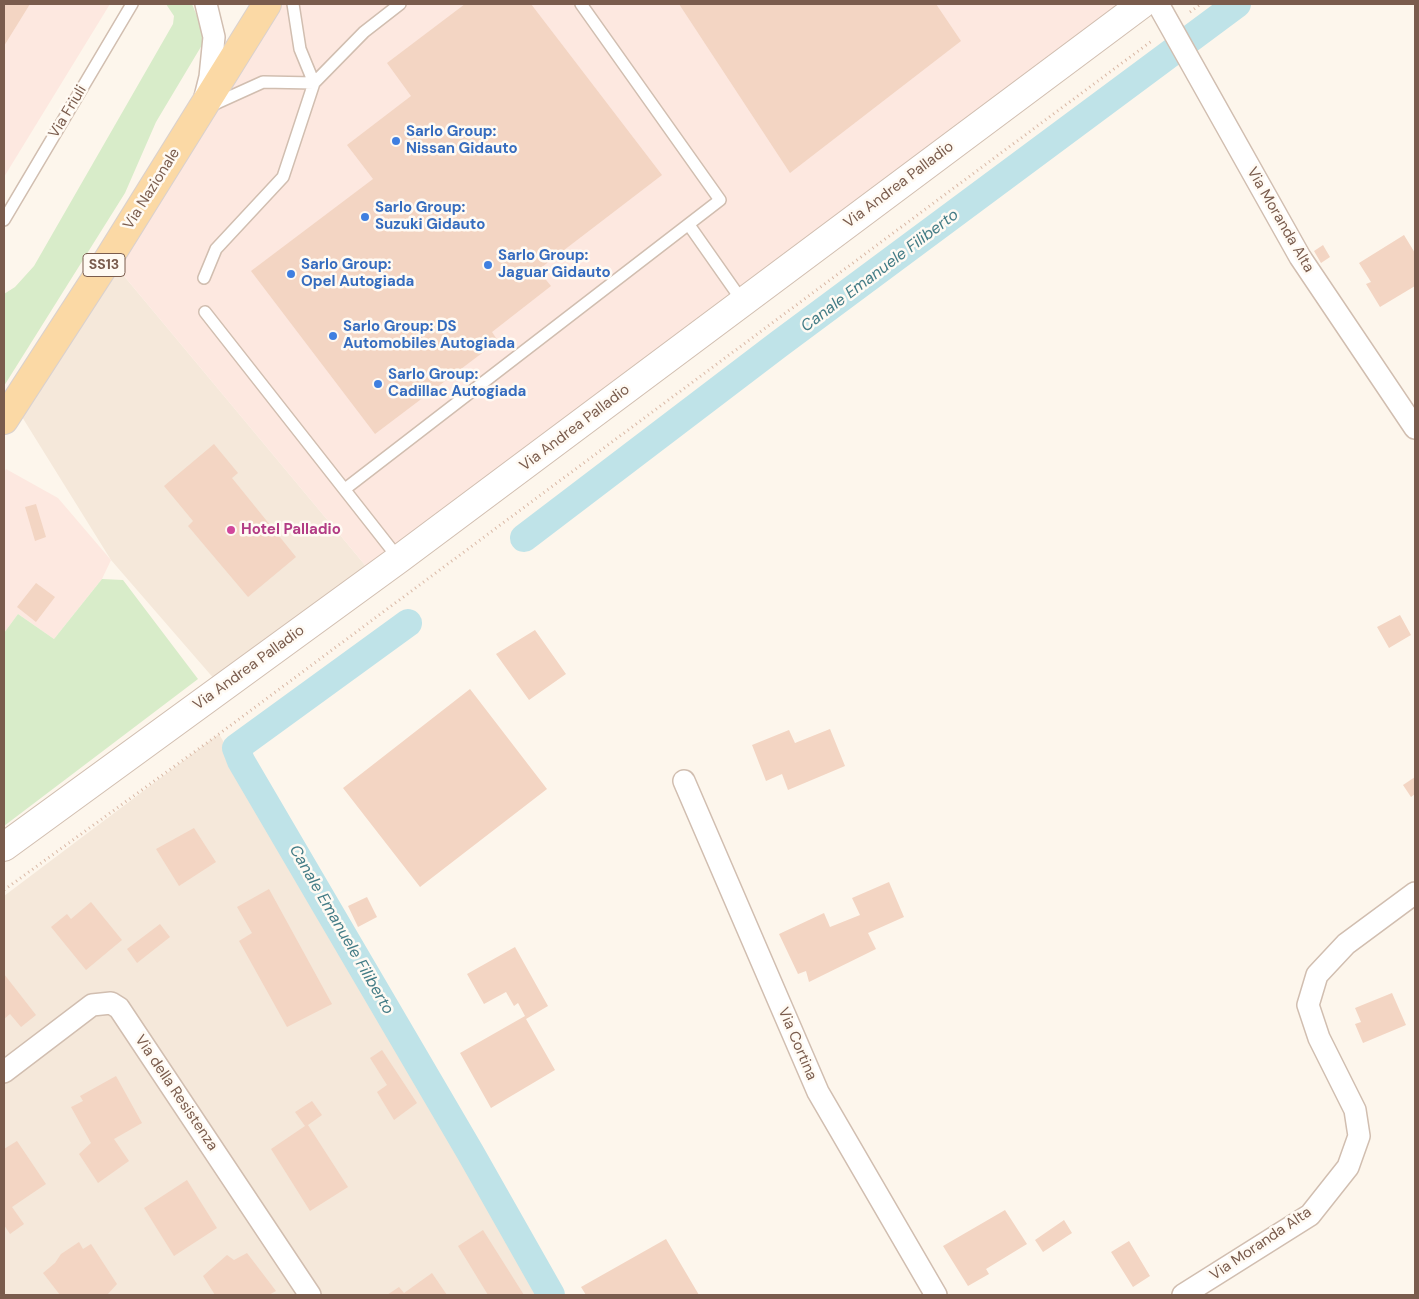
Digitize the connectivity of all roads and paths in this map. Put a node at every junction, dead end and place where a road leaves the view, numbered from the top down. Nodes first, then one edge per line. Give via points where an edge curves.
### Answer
1 (132, 4) edge
2 (206, 4) edge
3 (267, 4) edge
4 (293, 4) edge
5 (400, 4) edge
6 (580, 4) edge
7 (1142, 4) edge
8 (1158, 4) edge
9 (1201, 4) edge
10 (1171, 26) junction
11 (314, 83) junction
12 (202, 109) junction
13 (4, 220) edge
14 (689, 225) junction
15 (204, 278) dead end
16 (742, 302) junction
17 (205, 312) dead end
18 (4, 420) edge
19 (1415, 428) edge
20 (345, 489) junction
21 (399, 559) junction
22 (684, 781) dead end
23 (4, 847) edge
24 (4, 890) edge
25 (1415, 893) edge
26 (4, 1072) edge
27 (306, 1294) edge
28 (936, 1295) edge
29 (1183, 1295) edge

1 - 13 lane, Via Friuli
2 - 12 street via 214,37 210,78
3 - 12 main road, Via Nazionale / SS13
4 - 11 lane via 300,49
5 - 11 lane via 364,32
6 - 14 lane via 720,200
7 - 16 street, Via Andrea Palladio
8 - 10 street, Via Moranda Alta
9 - 10 path
10 - 19 street, Via Moranda Alta via 1300,257
10 - 24 path via 219,734
11 - 12 lane via 263,82
11 - 15 lane via 283,177 216,249
12 - 18 main road, Via Nazionale / SS13
14 - 16 lane
14 - 20 lane
16 - 21 street, Via Andrea Palladio
17 - 20 lane
20 - 21 lane
21 - 23 street, Via Andrea Palladio
22 - 28 street, Via Cortina via 818,1092
25 - 29 street, Via Moranda Alta via 1346,944 1317,975 1308,1005 1319,1038 1355,1110 1359,1136 1348,1167 1310,1215
26 - 27 street, Via della Resistenza via 92,1005 111,1003 119,1008

